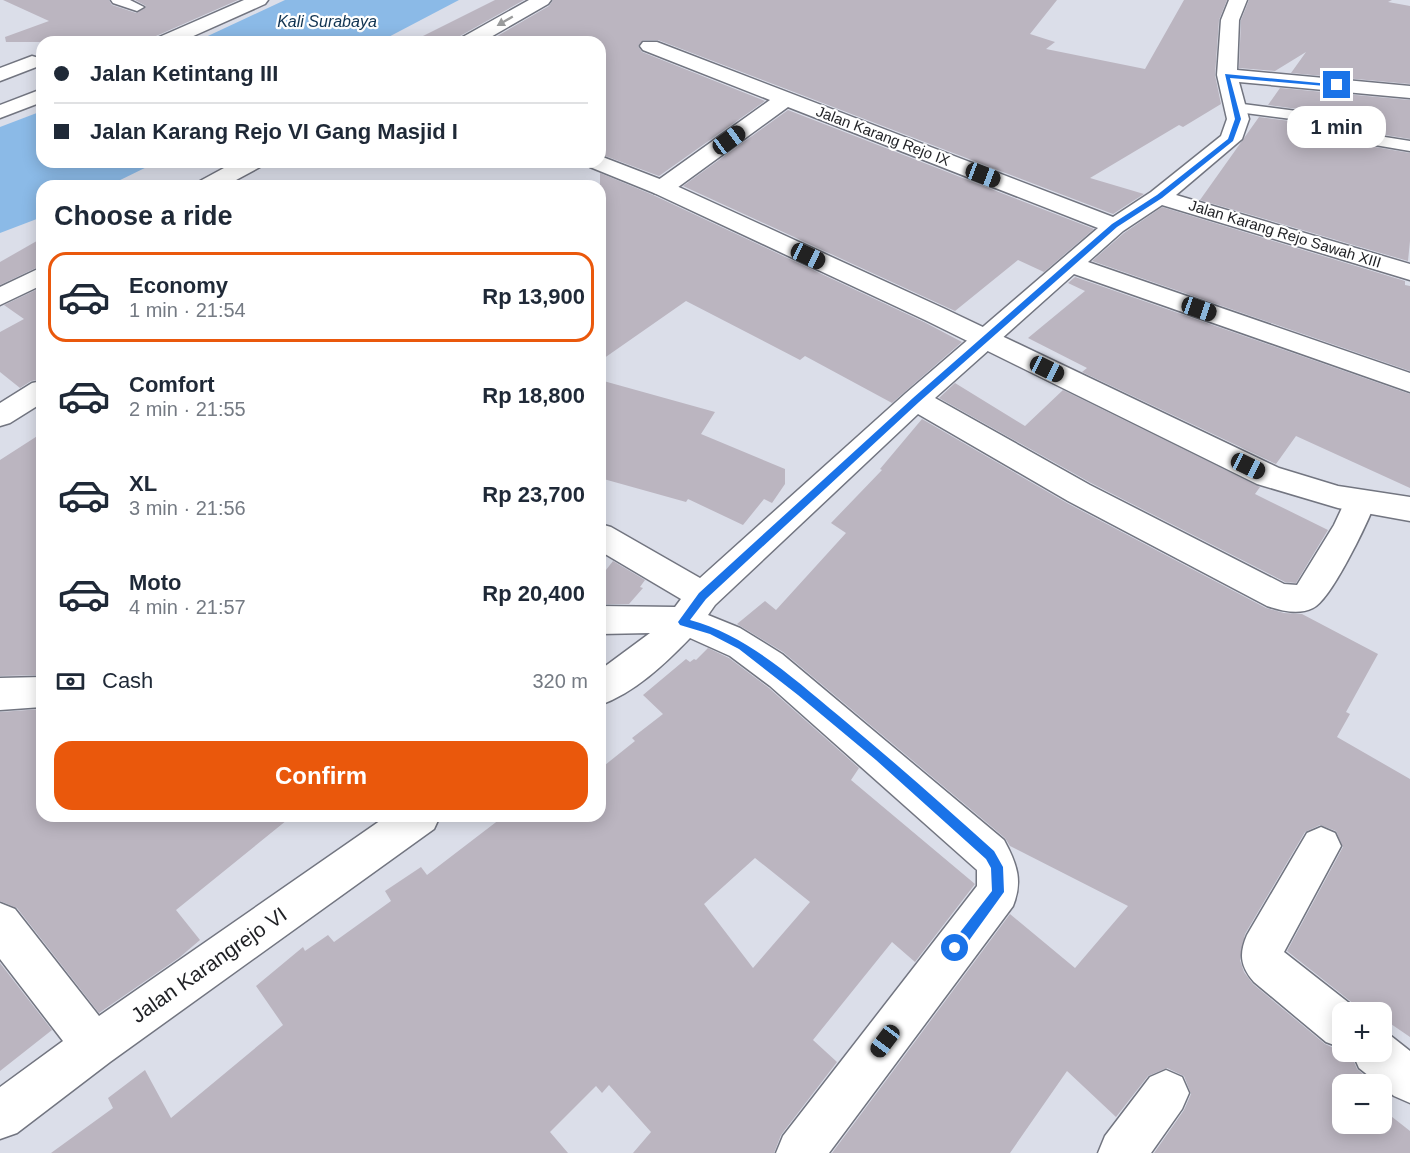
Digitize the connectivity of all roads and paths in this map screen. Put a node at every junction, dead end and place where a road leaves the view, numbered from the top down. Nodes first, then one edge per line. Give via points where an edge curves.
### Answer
1 (118, 0) edge
2 (258, 0) edge
3 (543, 0) edge
4 (1238, 0) edge
5 (137, 7) dead end
6 (177, 36) edge
7 (479, 36) edge
8 (650, 46) dead end
9 (32, 62) dead end
10 (0, 75) edge
11 (1227, 75) junction
12 (1410, 93) edge
13 (36, 97) edge
14 (786, 98) junction
15 (1235, 108) junction
16 (0, 112) edge
17 (1410, 146) edge
18 (606, 165) edge
19 (241, 168) edge
20 (219, 180) edge
21 (662, 188) junction
22 (1159, 196) junction
23 (1114, 226) junction
24 (1070, 264) junction
25 (1410, 272) edge
26 (36, 278) edge
27 (0, 297) edge
28 (986, 339) junction
29 (1410, 383) edge
30 (36, 394) edge
31 (916, 400) junction
32 (0, 416) edge
33 (1359, 503) junction
34 (1410, 509) edge
35 (606, 541) edge
36 (693, 609) junction
37 (606, 621) edge
38 (606, 686) edge
39 (36, 692) edge
40 (0, 693) edge
41 (411, 822) edge
42 (1321, 846) dead end
43 (0, 924) edge
44 (1332, 1018) edge
45 (94, 1046) junction
46 (1388, 1062) edge
47 (1410, 1080) edge
48 (1166, 1093) dead end
49 (0, 1116) edge
50 (800, 1153) edge
51 (1122, 1153) edge

1 - 5 lane
2 - 6 street
3 -> 7 street
4 - 11 street via 1230,20
8 - 14 street, Jalan Karang Rejo IX
9 - 10 street
11 - 12 street
11 - 15 street
13 - 16 street
14 - 21 street
14 - 23 street, Jalan Karang Rejo IX
15 - 17 lane via 1330,119 1334,134
15 - 22 street via 1238,119 1231,140
18 - 21 street
19 - 20 street
21 - 28 street
22 - 23 street
22 - 25 street, Jalan Karang Rejo Sawah XIII
23 - 24 street
24 - 28 street
24 - 29 street
26 - 27 street
28 - 31 street
28 - 33 street via 1268,476 1308,491
30 - 32 street
31 - 33 street via 1079,493 1279,597 1301,599 1309,594 1349,528
31 - 36 street
33 - 34 street
35 - 36 street
36 - 37 street
36 - 38 street via 655,651
36 - 50 street via 713,631 743,646 802,692 990,855 997,867 998,892
39 - 40 street
41 - 45 street, Jalan Karangrejo VI
42 - 44 street via 1262,950 1262,959
43 - 45 street
45 - 49 street, Jalan Karangrejo VI
46 - 47 street
48 - 51 street

